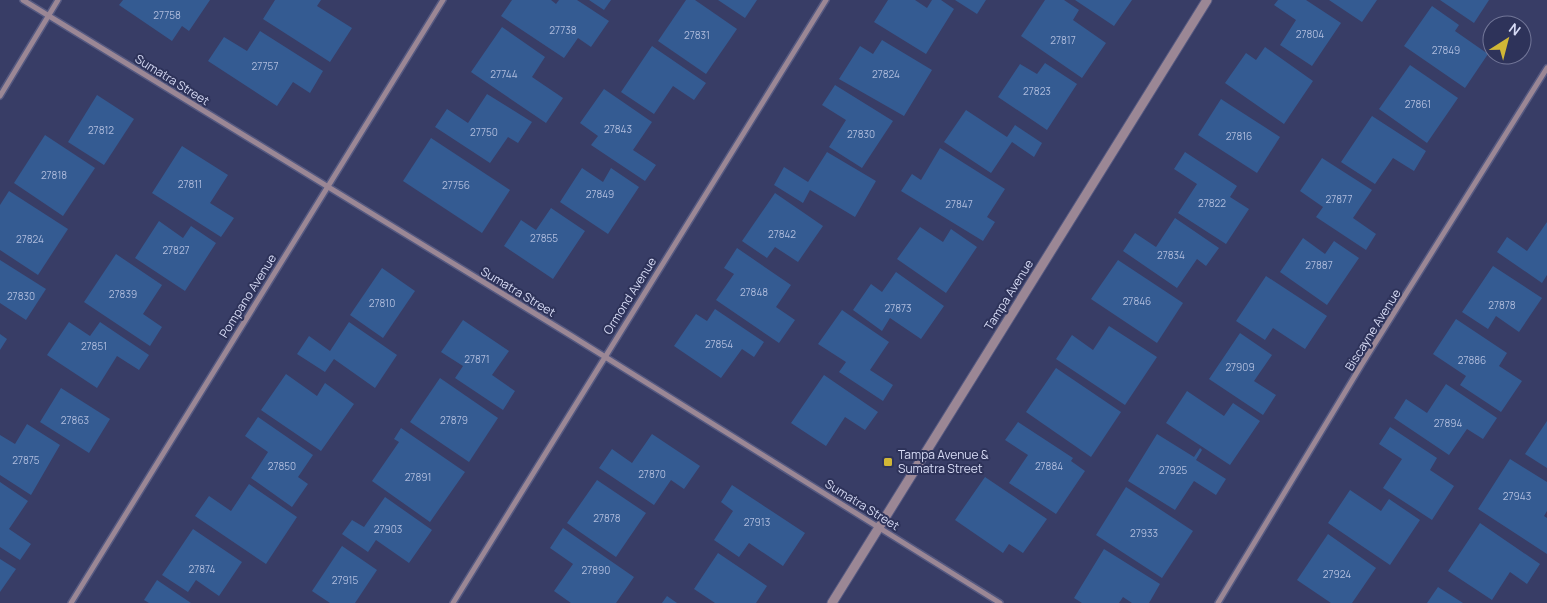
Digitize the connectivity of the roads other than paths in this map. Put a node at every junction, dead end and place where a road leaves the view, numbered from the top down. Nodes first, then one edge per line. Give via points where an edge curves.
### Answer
1 (23, 0) edge
2 (58, 0) edge
3 (442, 0) edge
4 (826, 0) edge
5 (1206, 0) edge
6 (48, 16) junction
7 (1547, 68) edge
8 (0, 96) edge
9 (327, 188) junction
10 (604, 357) junction
11 (879, 527) junction
12 (71, 603) edge
13 (453, 603) edge
14 (832, 603) edge
15 (1000, 603) edge
16 (1218, 603) edge

1 - 6 street, Sumatra Street
2 - 6 street
3 - 9 street, Pompano Avenue
4 - 10 street, Ormond Avenue
5 - 11 street, Tampa Avenue
6 - 8 street
6 - 9 street, Sumatra Street
7 - 16 street, Biscayne Avenue via 1362,364
9 - 10 street, Sumatra Street
9 - 12 street, Pompano Avenue
10 - 11 street, Sumatra Street
10 - 13 street, Ormond Avenue
11 - 14 street, Tampa Avenue
11 - 15 street, Sumatra Street

